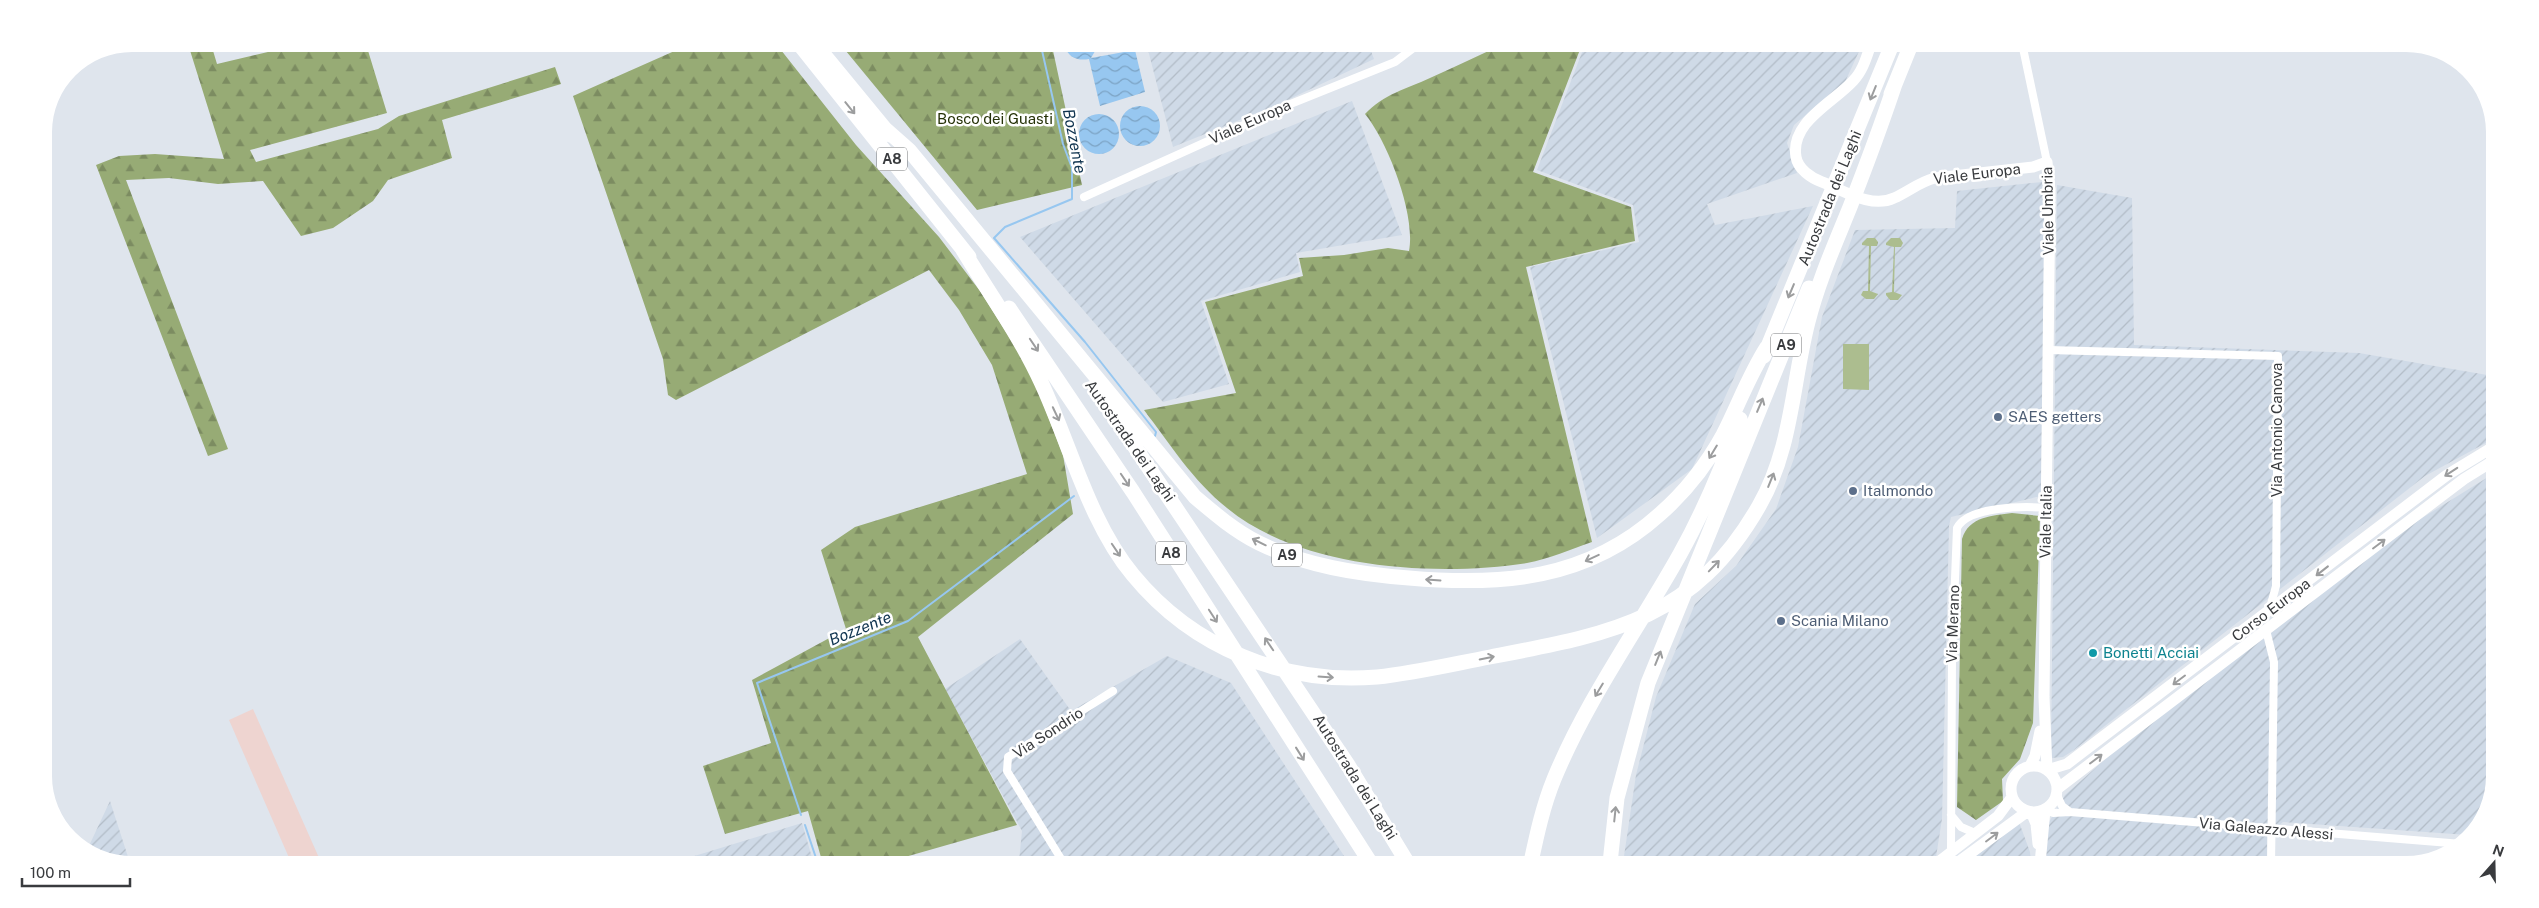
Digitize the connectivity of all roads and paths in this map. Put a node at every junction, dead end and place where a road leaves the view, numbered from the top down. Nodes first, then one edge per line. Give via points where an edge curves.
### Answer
1 (806, 52) edge
2 (822, 52) edge
3 (1408, 52) edge
4 (1868, 52) edge
5 (1890, 52) edge
6 (1908, 52) edge
7 (2024, 52) edge
8 (883, 127) junction
9 (2047, 162) junction
10 (1855, 169) junction
11 (1084, 197) dead end
12 (1834, 220) junction
13 (963, 250) junction
14 (1767, 347) junction
15 (2048, 349) junction
16 (2486, 451) edge
17 (2486, 465) edge
18 (2047, 508) junction
19 (2268, 613) junction
20 (2266, 630) junction
21 (1113, 691) dead end
22 (2044, 697) junction
23 (2030, 766) junction
24 (2047, 770) junction
25 (2057, 792) junction
26 (2012, 797) junction
27 (2045, 810) junction
28 (2030, 812) junction
29 (2070, 812) junction
30 (1952, 815) junction
31 (2270, 829) junction
32 (1975, 833) junction
33 (2449, 843) edge
34 (1951, 852) junction
35 (1059, 856) edge
36 (1366, 856) edge
37 (1403, 856) edge
38 (1532, 856) edge
39 (1611, 856) edge
40 (1946, 856) edge
41 (1967, 856) edge
42 (2041, 856) edge
43 (2041, 856) edge
44 (2271, 856) edge

1 -> 13 highway, Autostrada dei Laghi / A8
2 - 8 highway, Autostrada dei Laghi / A8
3 - 11 street, Viale Europa via 1395,62 1288,105
4 - 9 main road, Viale Europa via 1855,79 1806,124 1796,141 1796,160 1802,170 1817,180 1878,202 1935,178 2033,167
5 -> 10 highway, Autostrada dei Laghi / A9
6 - 10 highway, A9
7 - 9 street, Viale Umbria
14 -> 8 highway, A9 via 1703,468 1660,514 1607,552 1549,574 1518,580 1483,582 1383,576 1330,568 1292,557 1258,542 1226,524 1194,497 909,150
37 -> 8 highway, Autostrada dei Laghi / A8 via 1348,765 1102,398
9 - 15 main road, Viale Umbria via 2050,190
10 - 12 highway, A9
13 -> 12 highway, A9 via 1038,376 1062,426 1093,508 1132,575 1170,613 1226,649 1283,671 1330,678 1398,675 1569,642 1633,623 1672,602 1708,573 1750,521 1769,486 1786,437 1807,323 1825,268
12 -> 14 highway, Autostrada dei Laghi / A9
39 -> 12 highway, A9 via 1617,798 1648,682
13 -> 36 highway, Autostrada dei Laghi / A8 via 1010,309 1128,484
14 -> 38 highway, A9 via 1724,463 1702,512 1585,714 1554,779 1538,826
15 - 18 main road, Viale Italia
15 - 19 street, Via Antonio Canova via 2278,356 2276,586
16 -> 19 main road, Corso Europa via 2447,475
20 -> 17 main road, Corso Europa
18 - 22 main road, Viale Italia
18 - 30 street, Via Merano via 2013,506 1971,516 1960,522 1957,528 1952,656
19 -> 24 main road, Corso Europa via 2068,764
25 -> 20 main road, Corso Europa
20 - 31 street via 2274,662
21 - 35 street, Via Sondrio via 1008,756 1006,771
22 - 23 main road, Viale Italia via 2038,747
22 - 24 main road, Viale Italia
23 - 24 main road
23 - 26 main road via 2014,777
24 - 25 main road via 2053,776
25 - 27 main road
25 - 29 street via 2062,806
26 - 28 main road via 2018,806
26 - 32 main road via 1998,816
27 - 28 main road
27 - 29 street, Via Galeazzo Alessi
27 - 42 main road
41 -> 28 main road
28 - 43 main road via 2036,824
29 - 31 street, Via Galeazzo Alessi
30 - 32 street via 1961,827
30 - 34 street, Via Merano
31 - 33 street, Via Galeazzo Alessi
31 - 44 street
32 - 34 main road
34 - 40 main road

